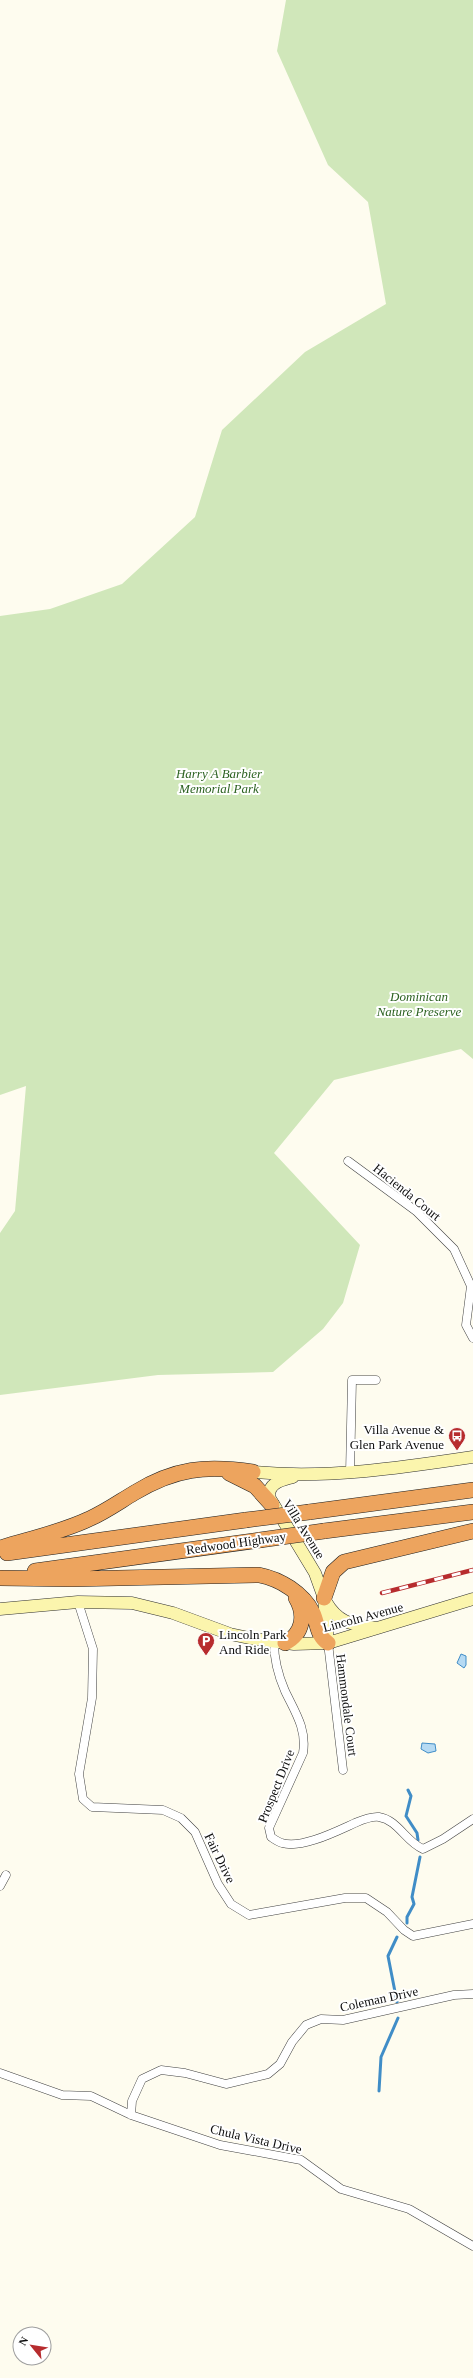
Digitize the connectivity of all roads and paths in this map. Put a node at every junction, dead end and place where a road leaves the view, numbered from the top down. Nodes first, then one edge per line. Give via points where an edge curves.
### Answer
1 (348, 1161) dead end
2 (473, 1338) edge
3 (376, 1380) dead end
4 (473, 1457) edge
5 (219, 1468) junction
6 (253, 1472) joint
7 (350, 1472) junction
8 (302, 1475) junction
9 (473, 1490) edge
10 (272, 1506) junction
11 (473, 1512) edge
12 (473, 1531) edge
13 (0, 1548) edge
14 (0, 1554) edge
15 (0, 1577) edge
16 (291, 1589) junction
17 (324, 1598) junction
18 (473, 1600) edge
19 (78, 1602) junction
20 (0, 1609) edge
21 (381, 1628) junction
22 (279, 1643) junction
23 (328, 1643) junction
24 (344, 1770) dead end
25 (473, 1819) edge
26 (6, 1875) dead end
27 (0, 1886) edge
28 (473, 1924) edge
29 (473, 1994) edge
30 (0, 2074) edge
31 (131, 2115) junction
32 (473, 2246) edge

1 - 2 street, Hacienda Court via 416,1212 454,1249 471,1286 466,1325
3 - 7 street via 352,1380
4 - 7 main road, Villa Avenue
5 - 6 highway
5 - 10 highway via 254,1486
5 - 13 highway via 187,1470 166,1476 88,1520
6 - 8 main road, Villa Avenue
7 - 8 main road, Villa Avenue
8 - 10 main road, Villa Avenue via 273,1484 268,1493
9 - 14 highway, Redwood Highway, bridge
10 - 17 main road, Villa Avenue via 310,1561
11 - 15 highway, Redwood Highway, bridge
12 - 17 highway via 344,1562 333,1572
15 - 16 highway via 72,1579 245,1574 272,1578
16 - 22 highway via 300,1605 302,1618 298,1632
16 - 23 highway via 310,1608 320,1635
17 - 21 main road via 332,1612 342,1620
17 - 23 main road, Villa Avenue
18 - 21 main road, Lincoln Avenue
19 - 20 main road, Lincoln Avenue
19 - 22 main road, Lincoln Avenue via 132,1603 172,1613 230,1634
19 - 28 street, Fair Drive via 93,1649 92,1698 79,1774 83,1799 92,1807 163,1810 182,1818 195,1832 218,1884 231,1904 249,1915 345,1898 366,1898 387,1912 413,1936
21 - 23 main road, Lincoln Avenue
22 - 23 main road, Lincoln Avenue
22 - 25 street, Prospect Drive via 277,1671 297,1711 305,1743 303,1753 269,1828 271,1837 282,1844 303,1842 320,1838 368,1818 378,1817 388,1820 411,1842 423,1848 443,1839
23 - 24 street, Hammondale Court
26 - 27 street
29 - 31 street, Coleman Drive via 454,1995 343,2020 321,2018 306,2025 292,2042 280,2064 268,2074 226,2084 185,2073 160,2070 142,2079 132,2101
30 - 31 street, Chula Vista Drive via 62,2095 91,2096
31 - 32 street, Chula Vista Drive via 220,2145 301,2160 341,2189 409,2210

